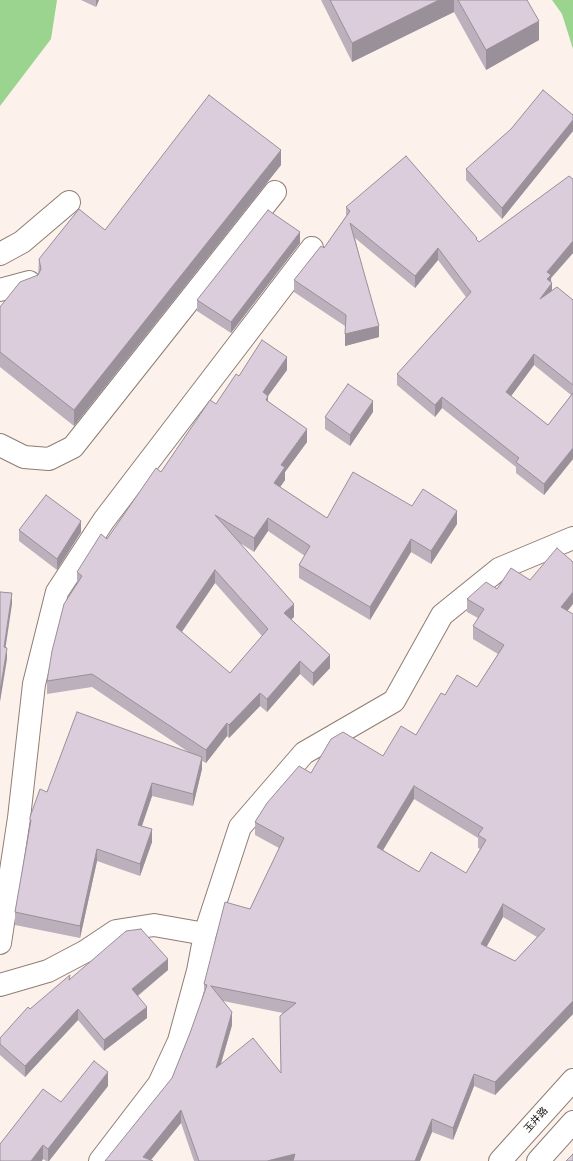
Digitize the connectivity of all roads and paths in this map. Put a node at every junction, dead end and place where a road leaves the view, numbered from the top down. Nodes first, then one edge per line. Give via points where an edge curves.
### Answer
1 (275, 192) dead end
2 (69, 202) dead end
3 (312, 248) dead end
4 (0, 254) edge
5 (29, 282) edge
6 (0, 290) edge
7 (0, 445) edge
8 (573, 538) edge
9 (205, 934) junction
10 (0, 943) edge
11 (0, 985) edge
12 (573, 1080) edge
13 (573, 1122) edge
14 (100, 1161) edge
15 (500, 1161) edge
16 (538, 1161) edge

1 - 7 street via 73,447 49,459 24,457
2 - 4 street via 22,242
3 - 10 street via 104,520 57,592 34,684 19,818
5 - 6 street
8 - 9 street via 499,569 442,614 394,701 304,752 240,827
9 - 11 street via 154,925 116,931 86,951 48,971
9 - 14 street via 179,1041 159,1084
12 - 15 street, 玉井路
13 - 16 street

